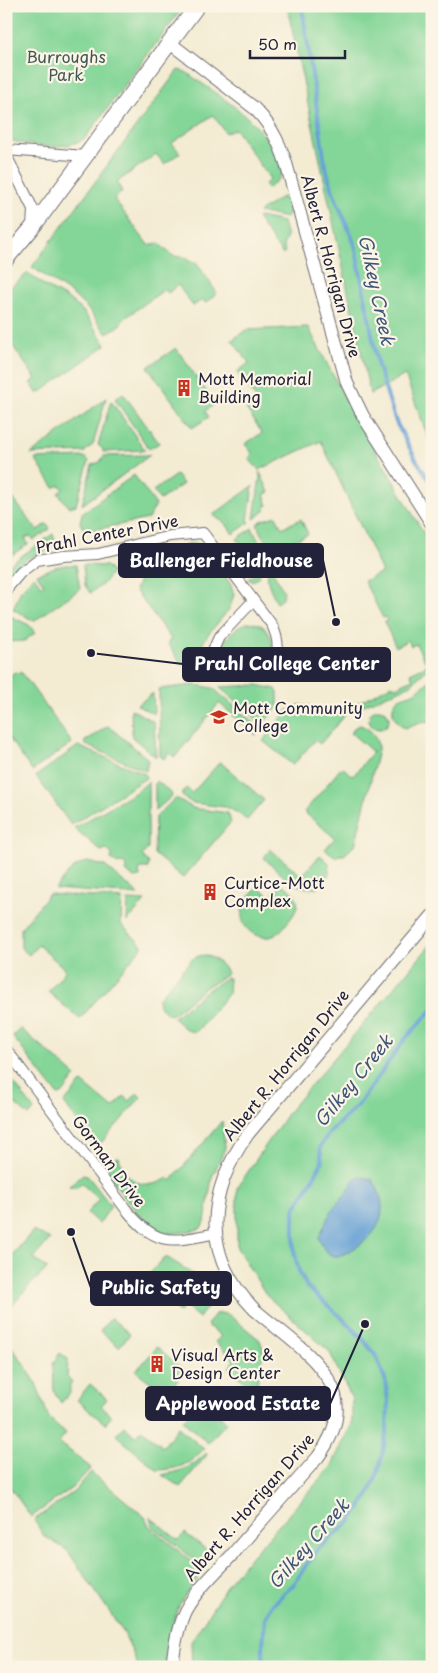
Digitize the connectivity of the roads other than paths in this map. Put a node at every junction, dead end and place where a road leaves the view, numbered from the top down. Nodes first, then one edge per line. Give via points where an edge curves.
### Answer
1 (198, 6) edge
2 (170, 43) junction
3 (6, 150) edge
4 (6, 154) edge
5 (86, 156) junction
6 (32, 228) junction
7 (6, 259) edge
8 (432, 524) edge
9 (6, 593) edge
10 (253, 601) junction
11 (432, 916) edge
12 (6, 1048) edge
13 (217, 1233) junction
14 (172, 1667) edge

1 - 2 main road
2 - 5 main road
2 - 8 street, Albert R. Horrigan Drive via 253,107 276,136 347,383 363,416
3 - 5 street
4 - 6 street via 33,209
5 - 6 main road
6 - 7 main road
9 - 10 street, Prahl Center Drive via 21,572 37,560 98,554 170,536 203,533
10 - 10 street, Prahl Center Drive via 219,637 210,657 216,669 228,674 256,672 269,667 278,651 278,638 272,625
11 - 13 street, Albert R. Horrigan Drive via 238,1148 229,1163 218,1196
12 - 13 street, Gorman Drive via 144,1229 172,1240
13 - 14 street, Albert R. Horrigan Drive via 224,1265 246,1301 314,1360 328,1377 335,1397 335,1422 332,1434 318,1457 194,1598 178,1630

